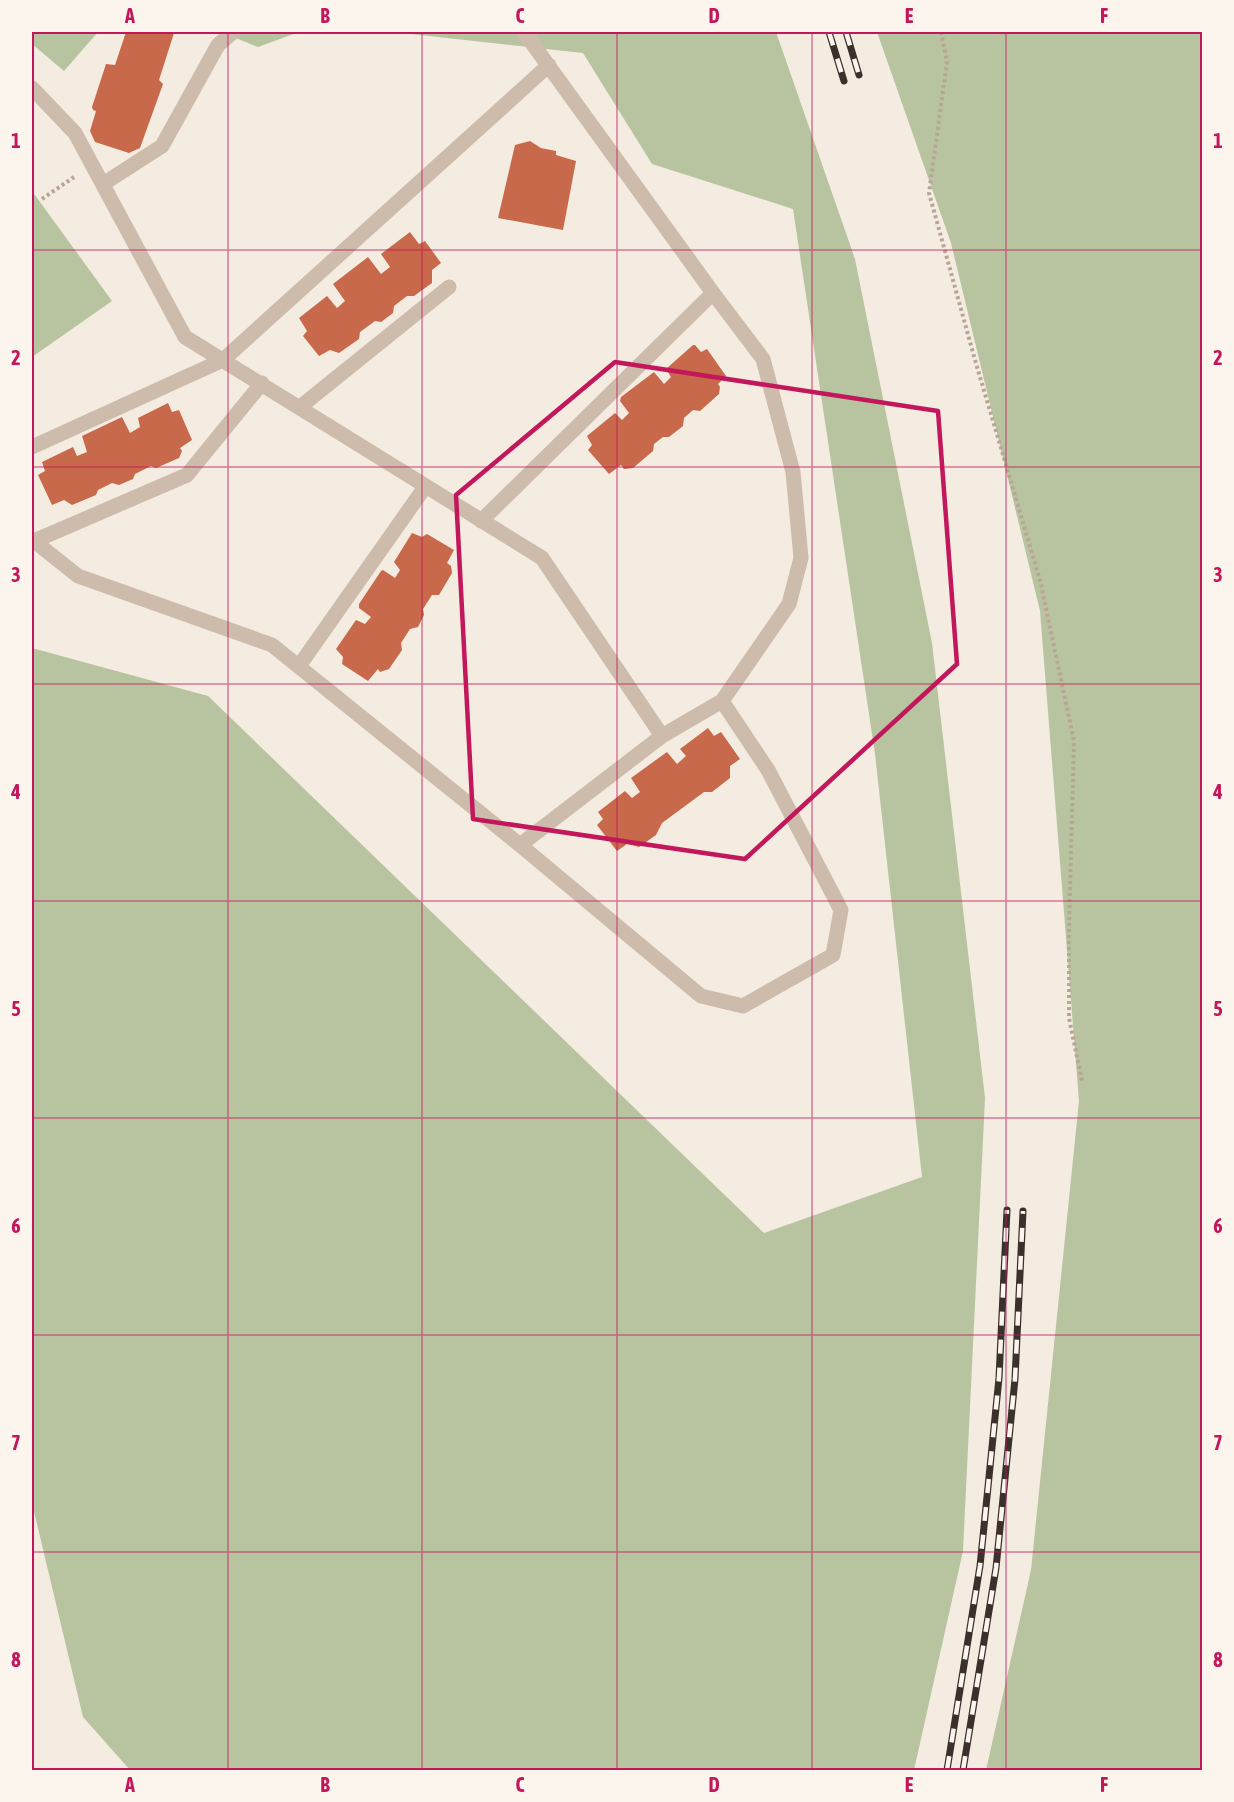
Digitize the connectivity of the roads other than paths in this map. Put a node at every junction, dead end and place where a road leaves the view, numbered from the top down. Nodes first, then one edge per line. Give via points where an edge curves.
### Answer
1 (233, 32) edge
2 (524, 32) edge
3 (549, 65) junction
4 (32, 88) edge
5 (103, 184) junction
6 (449, 287) dead end
7 (713, 293) junction
8 (223, 360) junction
9 (262, 383) junction
10 (300, 407) junction
11 (32, 447) edge
12 (425, 487) junction
13 (482, 521) junction
14 (33, 540) edge
15 (299, 666) junction
16 (722, 701) junction
17 (662, 736) junction
18 (519, 845) junction

1 - 5 lane via 218,45 162,146
2 - 3 lane
3 - 7 lane
3 - 8 lane
4 - 5 lane via 75,134
5 - 8 lane via 185,337
6 - 10 lane
7 - 13 lane
7 - 16 lane via 763,359 793,471 801,558 789,604
8 - 9 lane
8 - 11 lane
9 - 10 lane
9 - 14 lane via 187,475
10 - 12 lane
12 - 13 lane
12 - 15 lane
13 - 17 lane via 542,558
14 - 15 lane via 78,576 272,645
15 - 18 lane
16 - 17 lane
16 - 18 lane via 768,770 842,910 833,955 743,1006 701,996
17 - 18 lane

